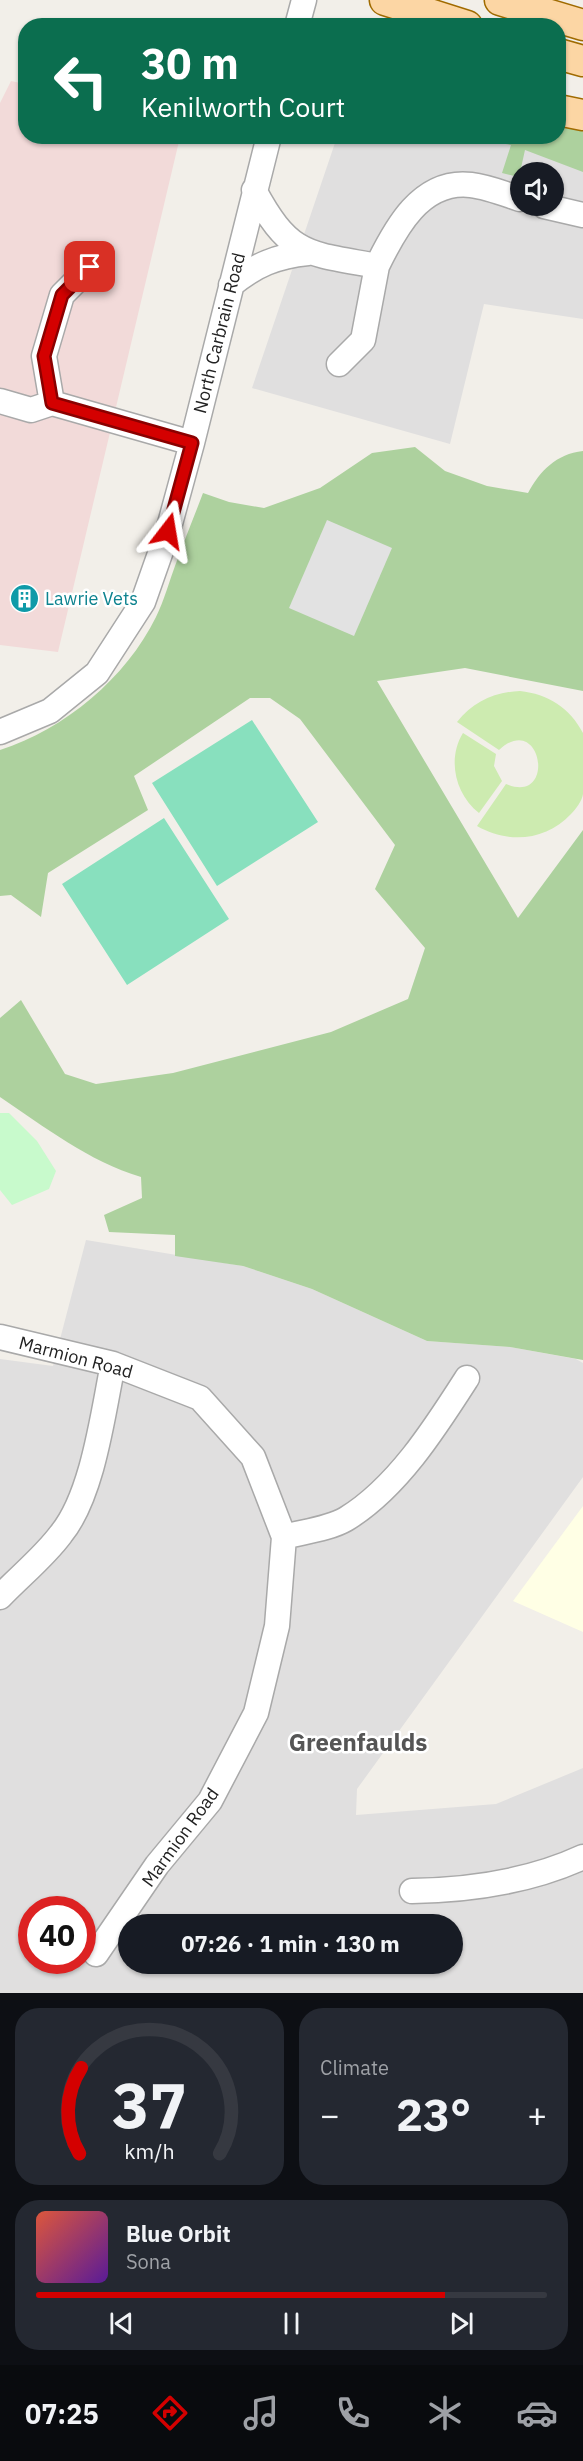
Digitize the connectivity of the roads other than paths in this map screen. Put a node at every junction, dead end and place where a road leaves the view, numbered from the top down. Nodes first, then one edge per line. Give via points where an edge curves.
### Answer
1 (304, 0) edge
2 (385, 0) edge
3 (500, 0) edge
4 (299, 18) edge
5 (442, 18) edge
6 (560, 18) edge
7 (566, 20) edge
8 (583, 25) edge
9 (566, 56) edge
10 (583, 61) edge
11 (566, 112) edge
12 (583, 115) edge
13 (267, 144) edge
14 (254, 190) junction
15 (510, 196) edge
16 (564, 211) edge
17 (583, 215) edge
18 (308, 253) junction
19 (376, 266) junction
20 (90, 267) dead end
21 (231, 285) junction
22 (339, 364) dead end
23 (0, 401) edge
24 (52, 403) junction
25 (192, 443) junction
26 (7, 726) edge
27 (0, 1337) edge
28 (113, 1364) junction
29 (467, 1378) dead end
30 (284, 1537) junction
31 (0, 1597) edge
32 (583, 1857) edge
33 (412, 1891) dead end
34 (96, 1954) dead end

1 - 4 street
2 - 5 main road
3 - 6 main road
7 - 8 main road
9 - 10 main road
11 - 12 main road
13 - 14 street, North Carbrain Road
14 - 18 street via 279,230
14 - 21 street, North Carbrain Road
15 - 19 street via 471,185 446,187 429,194 402,220
16 - 17 street
18 - 19 street
18 - 21 street via 270,260 250,269
19 - 22 street via 363,340
20 - 24 street via 62,295 44,356
21 - 25 street, North Carbrain Road
23 - 24 street via 31,410
24 - 25 street
25 - 26 street, North Carbrain Road via 143,602 97,673 50,711
27 - 28 street, Marmion Road
28 - 30 street, Marmion Road via 200,1398 253,1457
28 - 31 street via 84,1489 62,1533
29 - 30 street via 393,1483 344,1521
30 - 34 street, Marmion Road via 277,1626 255,1713 210,1801 157,1865
32 - 33 street via 513,1881 457,1890

